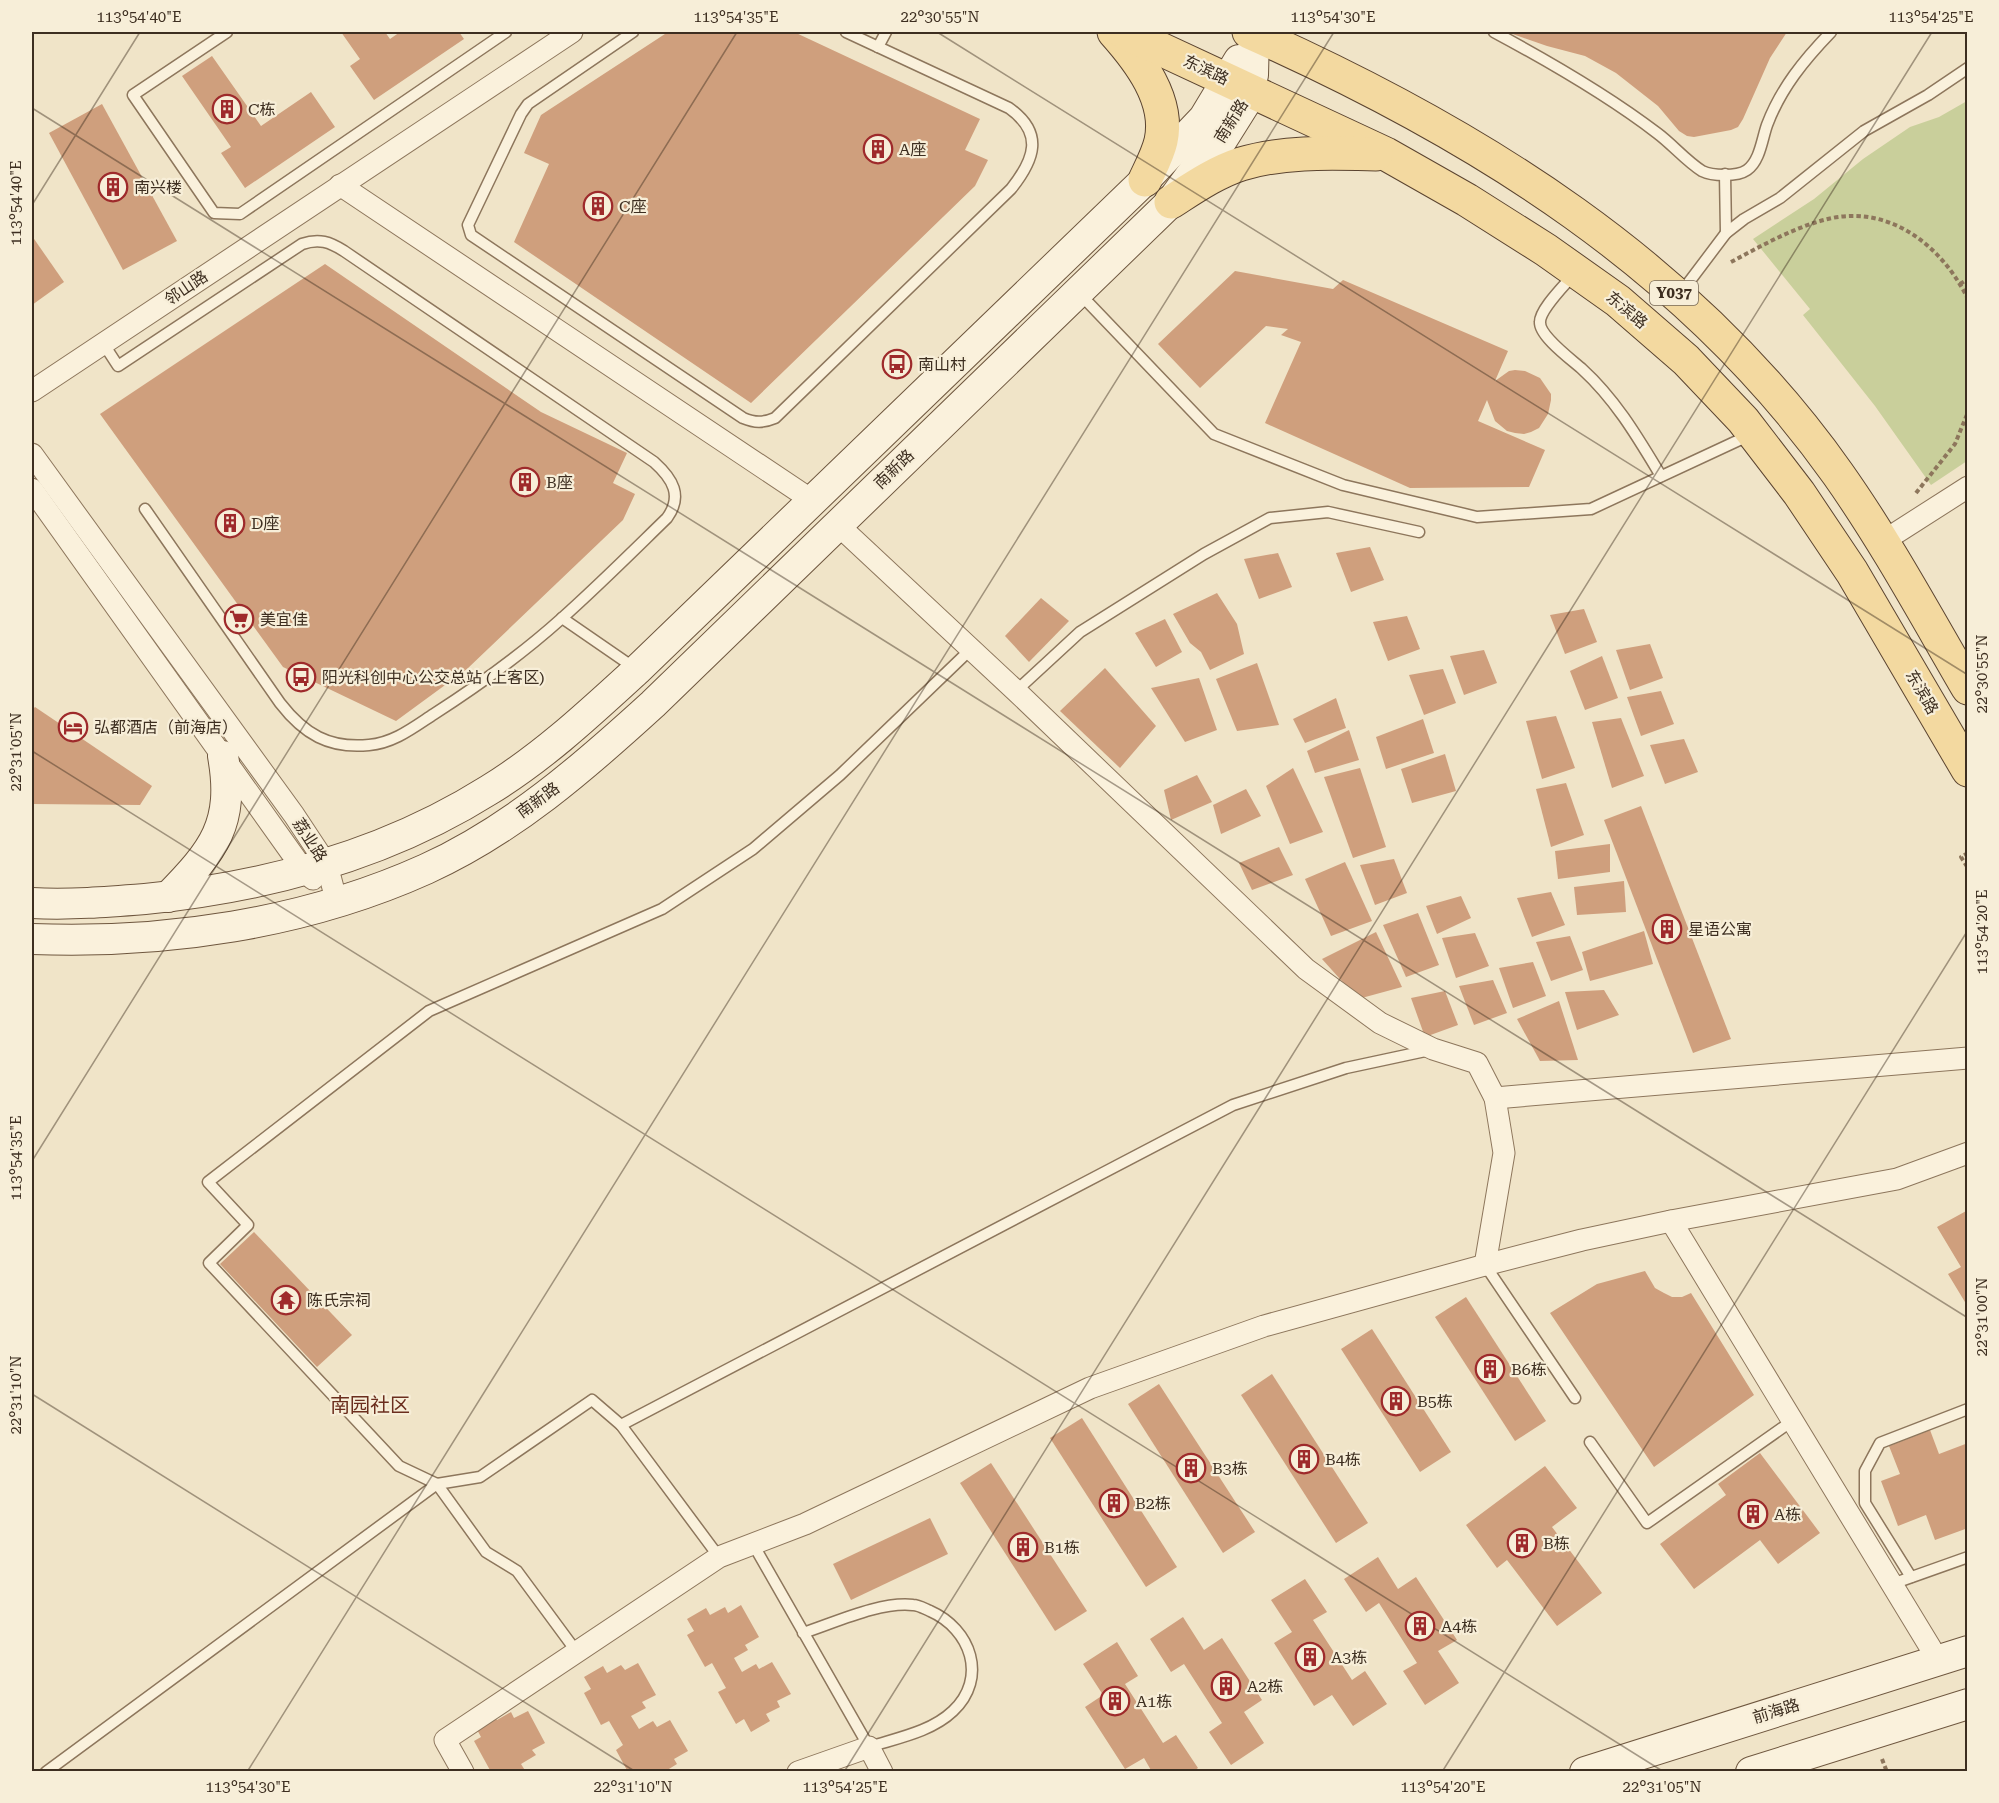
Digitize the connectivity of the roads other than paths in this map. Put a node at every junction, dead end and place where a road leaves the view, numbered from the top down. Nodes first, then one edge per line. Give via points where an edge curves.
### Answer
1 (227, 32) edge
2 (506, 32) edge
3 (572, 32) edge
4 (633, 32) edge
5 (846, 32) edge
6 (885, 32) edge
7 (1114, 32) edge
8 (1124, 32) edge
9 (1252, 32) edge
10 (1494, 32) edge
11 (1831, 32) edge
12 (878, 47) junction
13 (1968, 68) edge
14 (1238, 85) junction
15 (1386, 154) junction
16 (1725, 174) junction
17 (1145, 180) junction
18 (340, 185) junction
19 (1171, 202) junction
20 (1726, 233) junction
21 (1576, 271) junction
22 (1078, 291) junction
23 (1678, 297) junction
24 (103, 343) junction
25 (32, 391) edge
26 (1753, 433) junction
27 (32, 454) edge
28 (1661, 477) junction
29 (1968, 487) edge
30 (32, 489) edge
31 (813, 501) junction
32 (145, 509) dead end
33 (837, 524) junction
34 (1419, 532) dead end
35 (1882, 542) junction
36 (562, 618) junction
37 (971, 649) junction
38 (637, 670) junction
39 (1968, 688) edge
40 (1016, 692) junction
41 (223, 756) junction
42 (1968, 770) edge
43 (316, 868) junction
44 (168, 897) junction
45 (32, 903) edge
46 (337, 903) junction
47 (32, 939) edge
48 (1433, 1049) junction
49 (1968, 1058) edge
50 (1495, 1098) junction
51 (1968, 1153) edge
52 (1671, 1221) junction
53 (1485, 1265) junction
54 (1575, 1398) dead end
55 (1968, 1409) edge
56 (1792, 1421) junction
57 (621, 1425) junction
58 (1590, 1442) dead end
59 (437, 1484) junction
60 (753, 1544) junction
61 (719, 1557) junction
62 (1968, 1557) edge
63 (1901, 1581) junction
64 (802, 1633) junction
65 (576, 1651) junction
66 (1968, 1651) edge
67 (1938, 1660) junction
68 (1968, 1704) edge
69 (869, 1747) junction
70 (46, 1772) edge
71 (463, 1772) edge
72 (798, 1772) edge
73 (882, 1772) edge
74 (1585, 1772) edge
75 (1751, 1772) edge

1 - 2 lane via 133,95 214,213 240,214
3 - 18 street, 邻山路
4 - 12 lane via 528,104 520,114 468,225 471,235 754,422 775,418 1011,189 1031,158 1033,147 1028,126 1009,108
5 - 12 lane
6 - 12 lane
7 - 17 main road via 1158,98 1162,140
8 - 14 main road, 东滨路
9 - 14 main road, 南新路 / Y037
9 - 23 main road, Y037 via 1406,108 1513,170 1582,217
10 - 16 lane via 1590,87 1657,133 1702,171
11 - 16 lane via 1793,75 1778,100 1751,166 1740,173
13 - 20 lane via 1864,131 1780,198
14 - 15 main road, 东滨路 / Y037
14 - 17 main road, 南新路 / Y037
14 - 19 main road, 南新路 / Y037 via 1234,123
15 - 19 main road via 1269,158 1216,175
15 - 21 main road, 东滨路 / Y037 via 1467,200
16 - 20 lane
17 - 31 main road, 南新路 / Y037
18 - 24 street, 邻山路
18 - 31 street
19 - 22 main road, 南新路 / Y037
20 - 23 lane
21 - 26 main road, 东滨路 / Y037 via 1618,301 1686,360
21 - 28 lane via 1543,312 1540,323 1544,334 1594,380 1625,416
22 - 28 lane via 1214,434 1342,485 1477,517 1591,509
22 - 33 main road, 南新路 / Y037
23 - 35 main road, Y037 via 1716,331 1782,403 1837,473
24 - 25 street, 邻山路
24 - 36 lane via 118,366 302,244 321,241 339,248 654,462 669,477 675,503 667,518
26 - 28 lane
26 - 42 main road, 东滨路 / Y037 via 1852,572
27 - 43 street, 荔业路 via 294,815
29 - 35 street
30 - 41 street, 荔业路
31 - 38 main road, 南新路 / Y037
32 - 36 lane via 280,703 309,733 332,743 372,745 393,739 493,674
33 - 37 street
33 - 46 main road, 南新路 / Y037 via 653,704 559,785 487,835 427,868
34 - 40 lane via 1328,512 1270,518 1204,554 1080,632
35 - 39 main road, Y037
36 - 38 lane
37 - 40 street
37 - 59 lane via 840,775 753,849 662,909 429,1011 208,1182 248,1225 209,1263 399,1466
38 - 43 main road, 南新路 / Y037 via 564,736 489,790 402,835
40 - 48 street via 1306,969 1380,1023
41 - 43 street, 荔业路
41 - 44 main road via 228,782 220,829 195,869
43 - 44 main road, 南新路 / Y037 via 230,888
43 - 46 street, 荔业路
44 - 45 main road, 南新路 / Y037
46 - 47 main road, 南新路 / Y037 via 198,932 129,938
48 - 50 street via 1477,1063
48 - 57 lane via 1346,1068 1233,1105
49 - 50 street
50 - 53 street via 1504,1153
51 - 52 street via 1897,1179
52 - 53 street
52 - 56 street
53 - 54 lane
53 - 60 street via 1264,1326 1090,1388 805,1524
55 - 63 lane via 1880,1443 1865,1471 1865,1503
56 - 58 lane via 1647,1523
56 - 63 street
57 - 59 lane via 592,1400 480,1477
57 - 61 lane
59 - 65 lane via 486,1552 517,1571
59 - 70 lane
60 - 61 street
60 - 64 lane
61 - 65 street
62 - 63 lane
63 - 67 street
64 - 69 lane
64 - 69 lane via 888,1605 915,1605 940,1616 958,1631 973,1670 967,1692 953,1711 932,1726
65 - 71 street via 445,1740
66 - 67 main road, 前海路
67 - 74 main road, 前海路
68 - 75 main road
69 - 72 street
69 - 73 street

